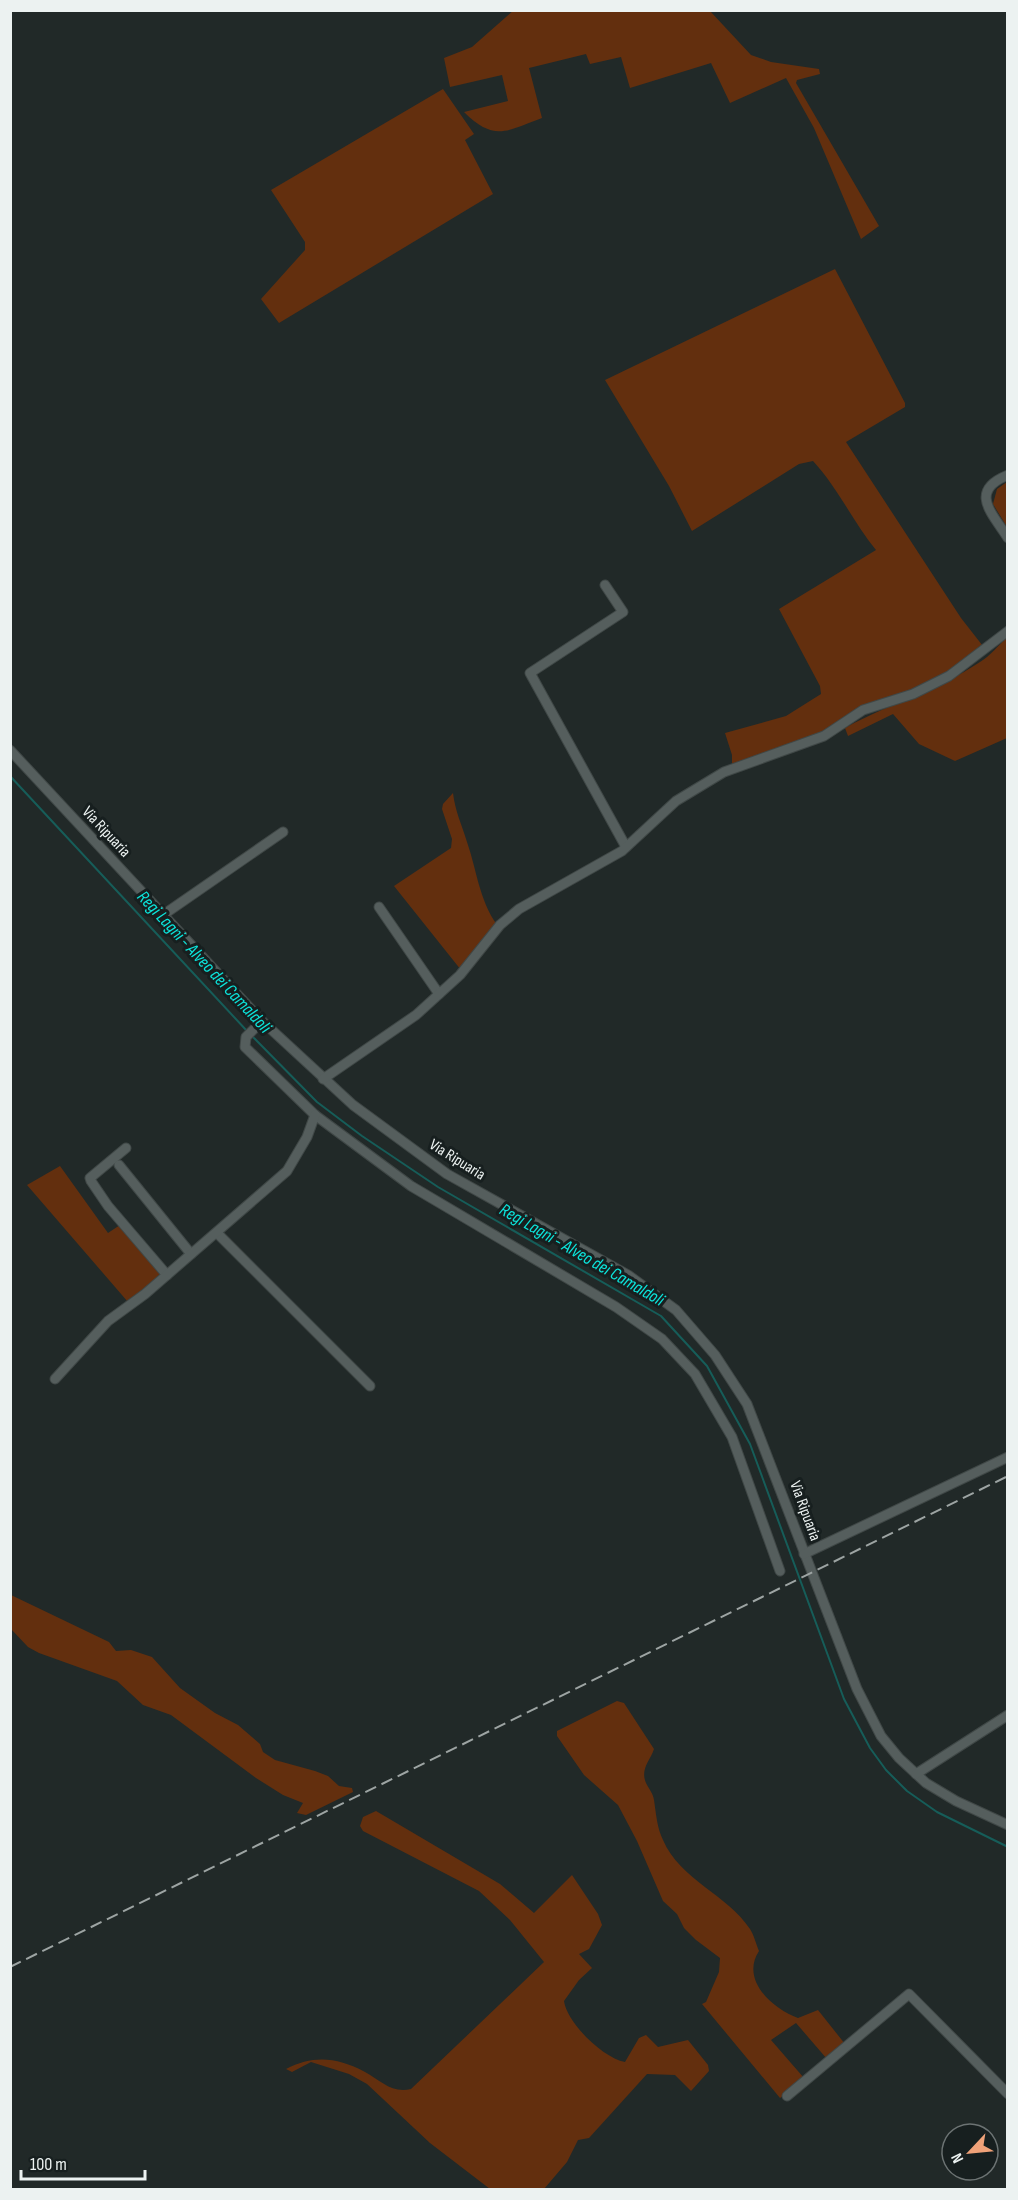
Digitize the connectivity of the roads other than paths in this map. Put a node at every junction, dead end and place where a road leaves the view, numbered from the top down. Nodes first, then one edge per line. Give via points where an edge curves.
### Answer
1 (1008, 475) edge
2 (1008, 538) edge
3 (605, 585) dead end
4 (1008, 631) edge
5 (10, 750) edge
6 (283, 832) dead end
7 (626, 847) junction
8 (379, 907) dead end
9 (163, 915) junction
10 (439, 994) junction
11 (258, 1024) junction
12 (322, 1079) junction
13 (315, 1115) junction
14 (126, 1148) dead end
15 (119, 1165) dead end
16 (217, 1233) junction
17 (191, 1254) junction
18 (166, 1275) junction
19 (55, 1379) dead end
20 (370, 1386) dead end
21 (1008, 1457) edge
22 (804, 1554) junction
23 (780, 1571) dead end
24 (1008, 1715) edge
25 (916, 1774) junction
26 (1008, 1825) edge
27 (1008, 2094) edge
28 (787, 2096) dead end

1 - 2 street via 993,480 985,501
3 - 7 street via 623,612 530,673
4 - 7 street via 950,676 913,694 863,710 824,736 724,772 676,801
5 - 9 street, Via Ripuaria
6 - 9 street
7 - 10 street via 519,909
8 - 10 street
9 - 11 street, Via Ripuaria
10 - 12 street via 416,1015
11 - 12 street, Via Ripuaria
11 - 13 street via 246,1037 245,1047
12 - 22 street, Via Ripuaria via 447,1174 628,1275 676,1310 715,1355 747,1404
13 - 16 street via 307,1137 286,1171
13 - 23 street via 411,1186 616,1307 668,1345 694,1374 732,1437
14 - 18 street via 90,1181
15 - 17 street
16 - 17 street
16 - 20 street
17 - 18 street
18 - 19 street via 108,1321
21 - 22 street
22 - 25 street, Via Ripuaria via 870,1718
24 - 25 street
25 - 26 street, Via Ripuaria via 956,1802
27 - 28 street via 909,1994

